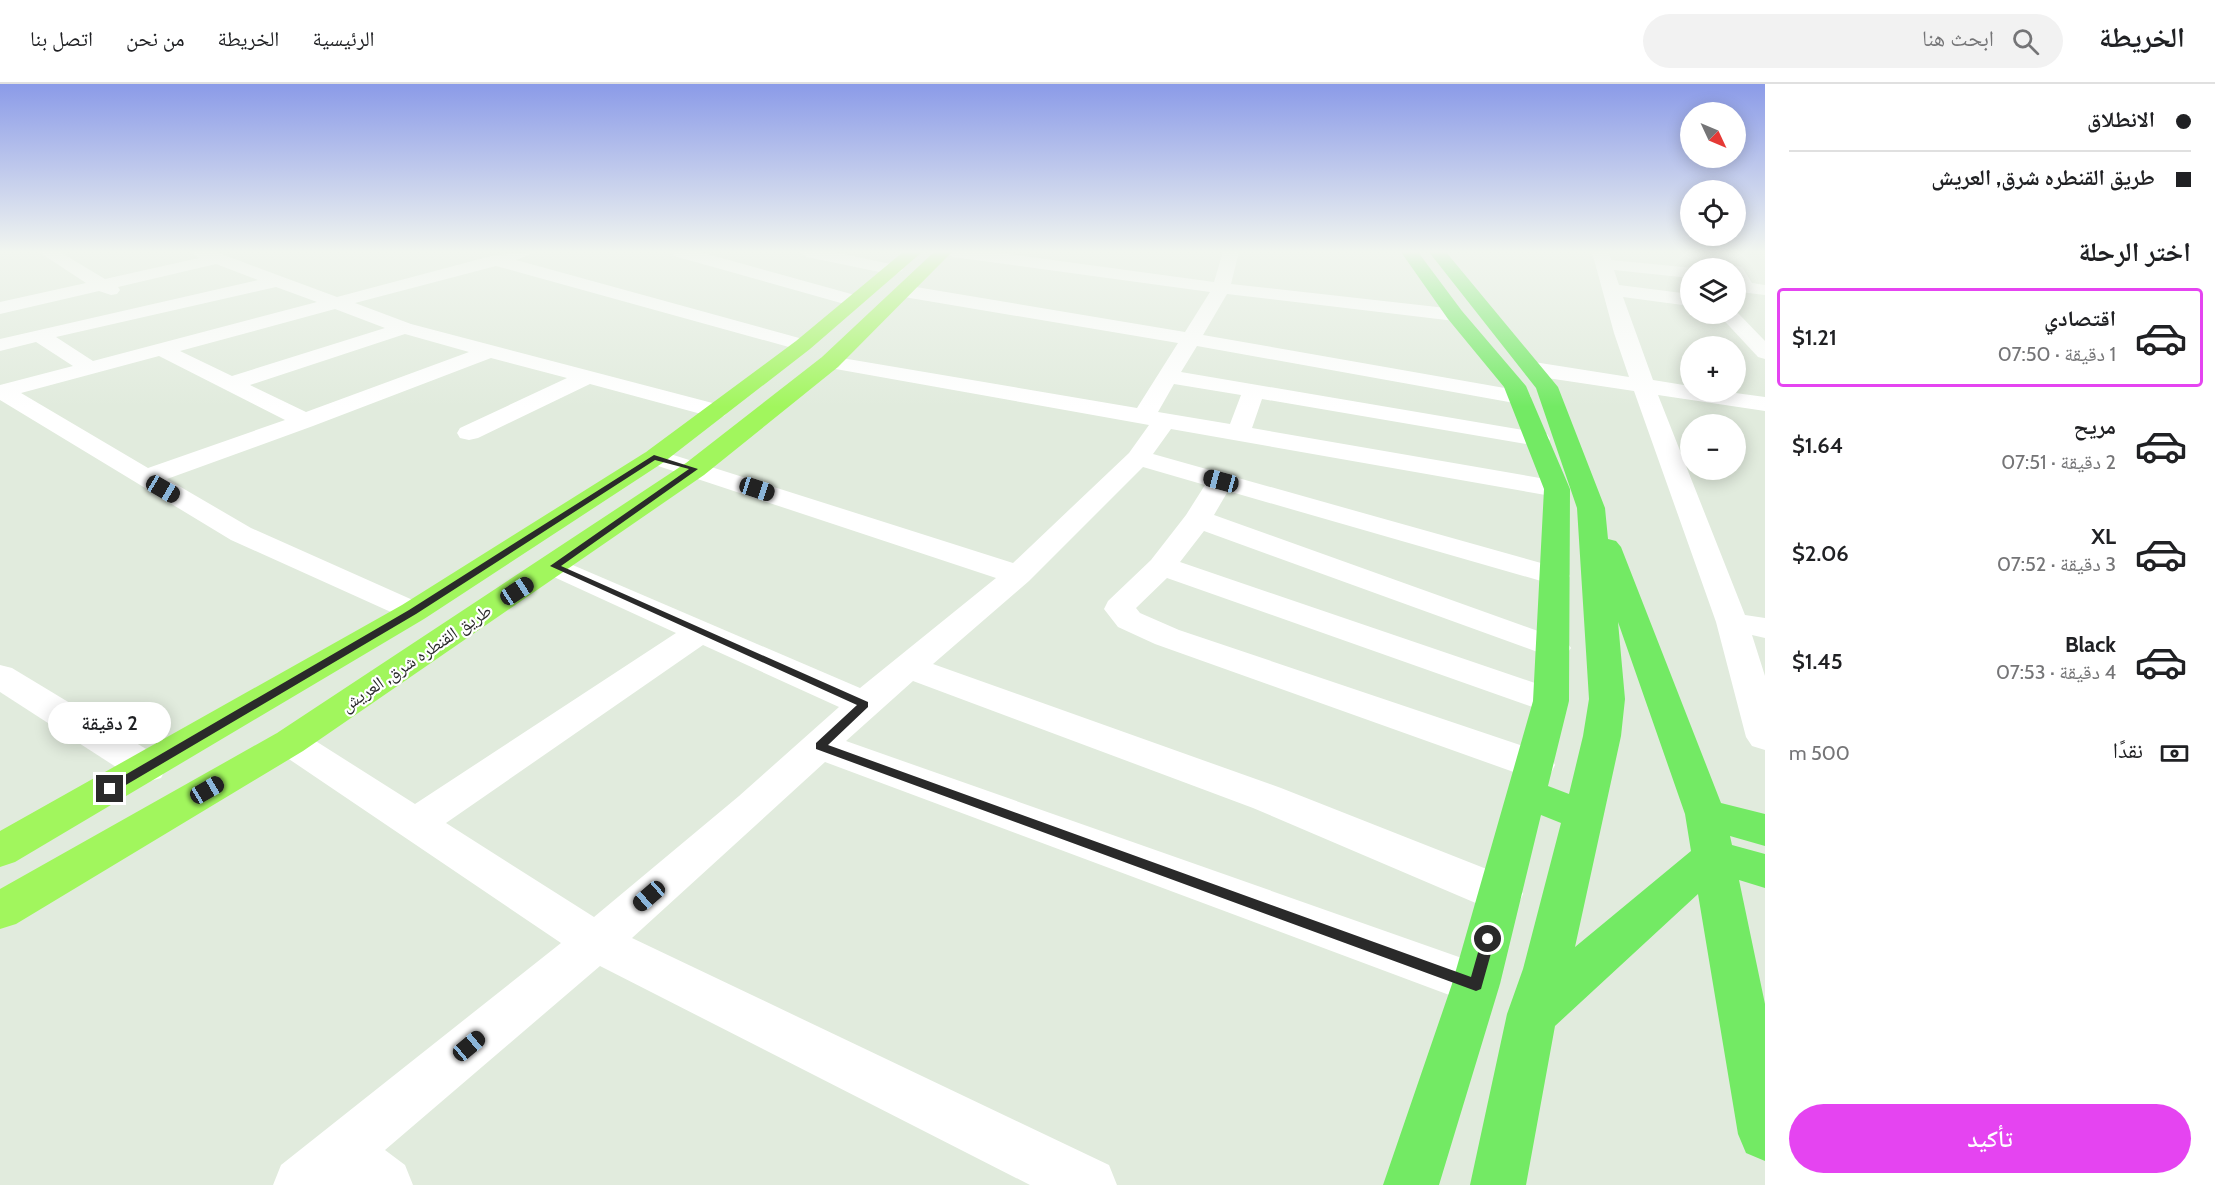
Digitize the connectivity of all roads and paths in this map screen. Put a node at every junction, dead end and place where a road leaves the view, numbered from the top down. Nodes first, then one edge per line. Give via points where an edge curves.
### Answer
1 (19, 303) edge
2 (133, 303) edge
3 (179, 303) edge
4 (331, 303) edge
5 (333, 303) edge
6 (651, 303) edge
7 (852, 303) edge
8 (881, 303) edge
9 (1040, 303) edge
10 (1212, 303) edge
11 (1350, 303) edge
12 (1447, 303) edge
13 (1472, 303) edge
14 (1616, 303) edge
15 (0, 308) edge
16 (146, 311) junction
17 (1455, 315) junction
18 (1178, 317) dead end
19 (1201, 321) junction
20 (1737, 324) edge
21 (404, 328) junction
22 (1743, 331) junction
23 (1765, 334) edge
24 (39, 335) junction
25 (1190, 339) junction
26 (0, 345) edge
27 (802, 345) junction
28 (160, 349) junction
29 (492, 350) junction
30 (1765, 353) edge
31 (830, 362) junction
32 (90, 368) junction
33 (1371, 370) junction
34 (589, 376) junction
35 (1168, 376) junction
36 (234, 383) junction
37 (1527, 383) junction
38 (1643, 385) junction
39 (1254, 391) junction
40 (1, 392) edge
41 (1765, 404) edge
42 (716, 411) junction
43 (1371, 412) junction
44 (1154, 419) junction
45 (305, 421) junction
46 (469, 433) dead end
47 (1238, 434) junction
48 (1538, 439) junction
49 (654, 457) junction
50 (1371, 457) junction
51 (1138, 458) junction
52 (695, 469) junction
53 (143, 478) junction
54 (1221, 481) junction
55 (1557, 489) junction
56 (1591, 508) junction
57 (1198, 519) junction
58 (554, 566) junction
59 (1162, 566) junction
60 (1018, 576) junction
61 (1556, 576) junction
62 (412, 612) junction
63 (1732, 622) junction
64 (1765, 627) edge
65 (700, 631) junction
66 (1554, 648) junction
67 (908, 667) junction
68 (0, 676) edge
69 (1551, 701) junction
70 (864, 704) junction
71 (1765, 737) edge
72 (290, 742) junction
73 (820, 746) junction
74 (147, 768) junction
75 (1532, 780) junction
76 (1583, 815) junction
77 (415, 824) junction
78 (1765, 830) edge
79 (1710, 835) junction
80 (0, 851) edge
81 (1765, 871) edge
82 (1500, 894) junction
83 (0, 910) edge
84 (596, 942) junction
85 (1476, 984) junction
86 (1532, 1014) junction
87 (1765, 1134) edge
88 (342, 1151) junction
89 (301, 1185) edge
90 (385, 1185) edge
91 (1089, 1185) edge
92 (1411, 1185) edge
93 (1498, 1185) edge

1 - 15 street
2 - 16 street
3 - 16 street
4 - 28 street
5 - 21 street
6 - 27 street
7 - 27 highway, طريق القنطره شرق, العريش
8 - 31 highway, طريق القنطره شرق, العريش
9 - 25 street
10 - 19 street
11 - 17 street
12 - 17 main road
13 - 37 main road
14 - 38 street
16 - 24 street
17 - 37 main road via 1515,386
18 - 19 street
19 - 25 street
20 - 22 street
21 - 29 street
21 - 36 street
22 - 23 street
22 - 30 street
24 - 26 street
24 - 32 street
25 - 33 street
25 - 35 street
27 - 42 highway, طريق القنطره شرق, العريش
28 - 32 street
28 - 36 street
29 - 34 street
29 - 45 street
31 - 44 street
31 - 52 highway, طريق القنطره شرق, العريش
32 - 40 street
33 - 37 street
33 - 43 street
34 - 42 street
34 - 46 street
35 - 39 street
35 - 44 street
36 - 45 street
37 - 38 street
37 - 48 main road
37 - 56 main road via 1547,387
38 - 41 street
38 - 63 street
39 - 43 street
39 - 47 street
40 - 53 street
42 - 49 highway, طريق القنطره شرق, العريش
43 - 48 street
43 - 50 street
44 - 47 street
44 - 51 street
45 - 53 street
47 - 50 street
48 - 55 main road
49 - 52 street
49 - 62 highway, طريق القنطره شرق, العريش
50 - 55 street
51 - 54 street
51 - 60 street
52 - 58 highway, طريق القنطره شرق, العريش
52 - 60 street
53 - 62 street via 241,534
54 - 57 street
54 - 61 street
55 - 61 main road
56 - 76 main road via 1607,699
56 - 79 main road
57 - 59 street
57 - 66 street
58 - 65 street
58 - 72 highway, طريق القنطره شرق, العريش
59 - 69 street
59 - 75 street via 1124,601 1120,609 1129,620
60 - 67 street
61 - 66 main road
62 - 74 highway, طريق القنطره شرق, العريش
63 - 64 street
63 - 71 street
65 - 70 street
65 - 77 street
66 - 69 main road
67 - 70 street
67 - 82 street via 1267,798
68 - 74 street
69 - 75 main road
70 - 73 street
72 - 77 street
72 - 83 highway, طريق القنطره شرق, العريش
73 - 84 street
73 - 85 street
74 - 80 highway, طريق القنطره شرق, العريش
75 - 76 main road
75 - 82 main road
76 - 86 main road via 1547,969
77 - 84 street
78 - 79 main road
79 - 81 main road
79 - 86 main road via 1662,898
79 - 87 main road
82 - 85 main road
84 - 88 street
84 - 91 street
85 - 92 main road
86 - 93 main road
88 - 89 street
88 - 90 street

